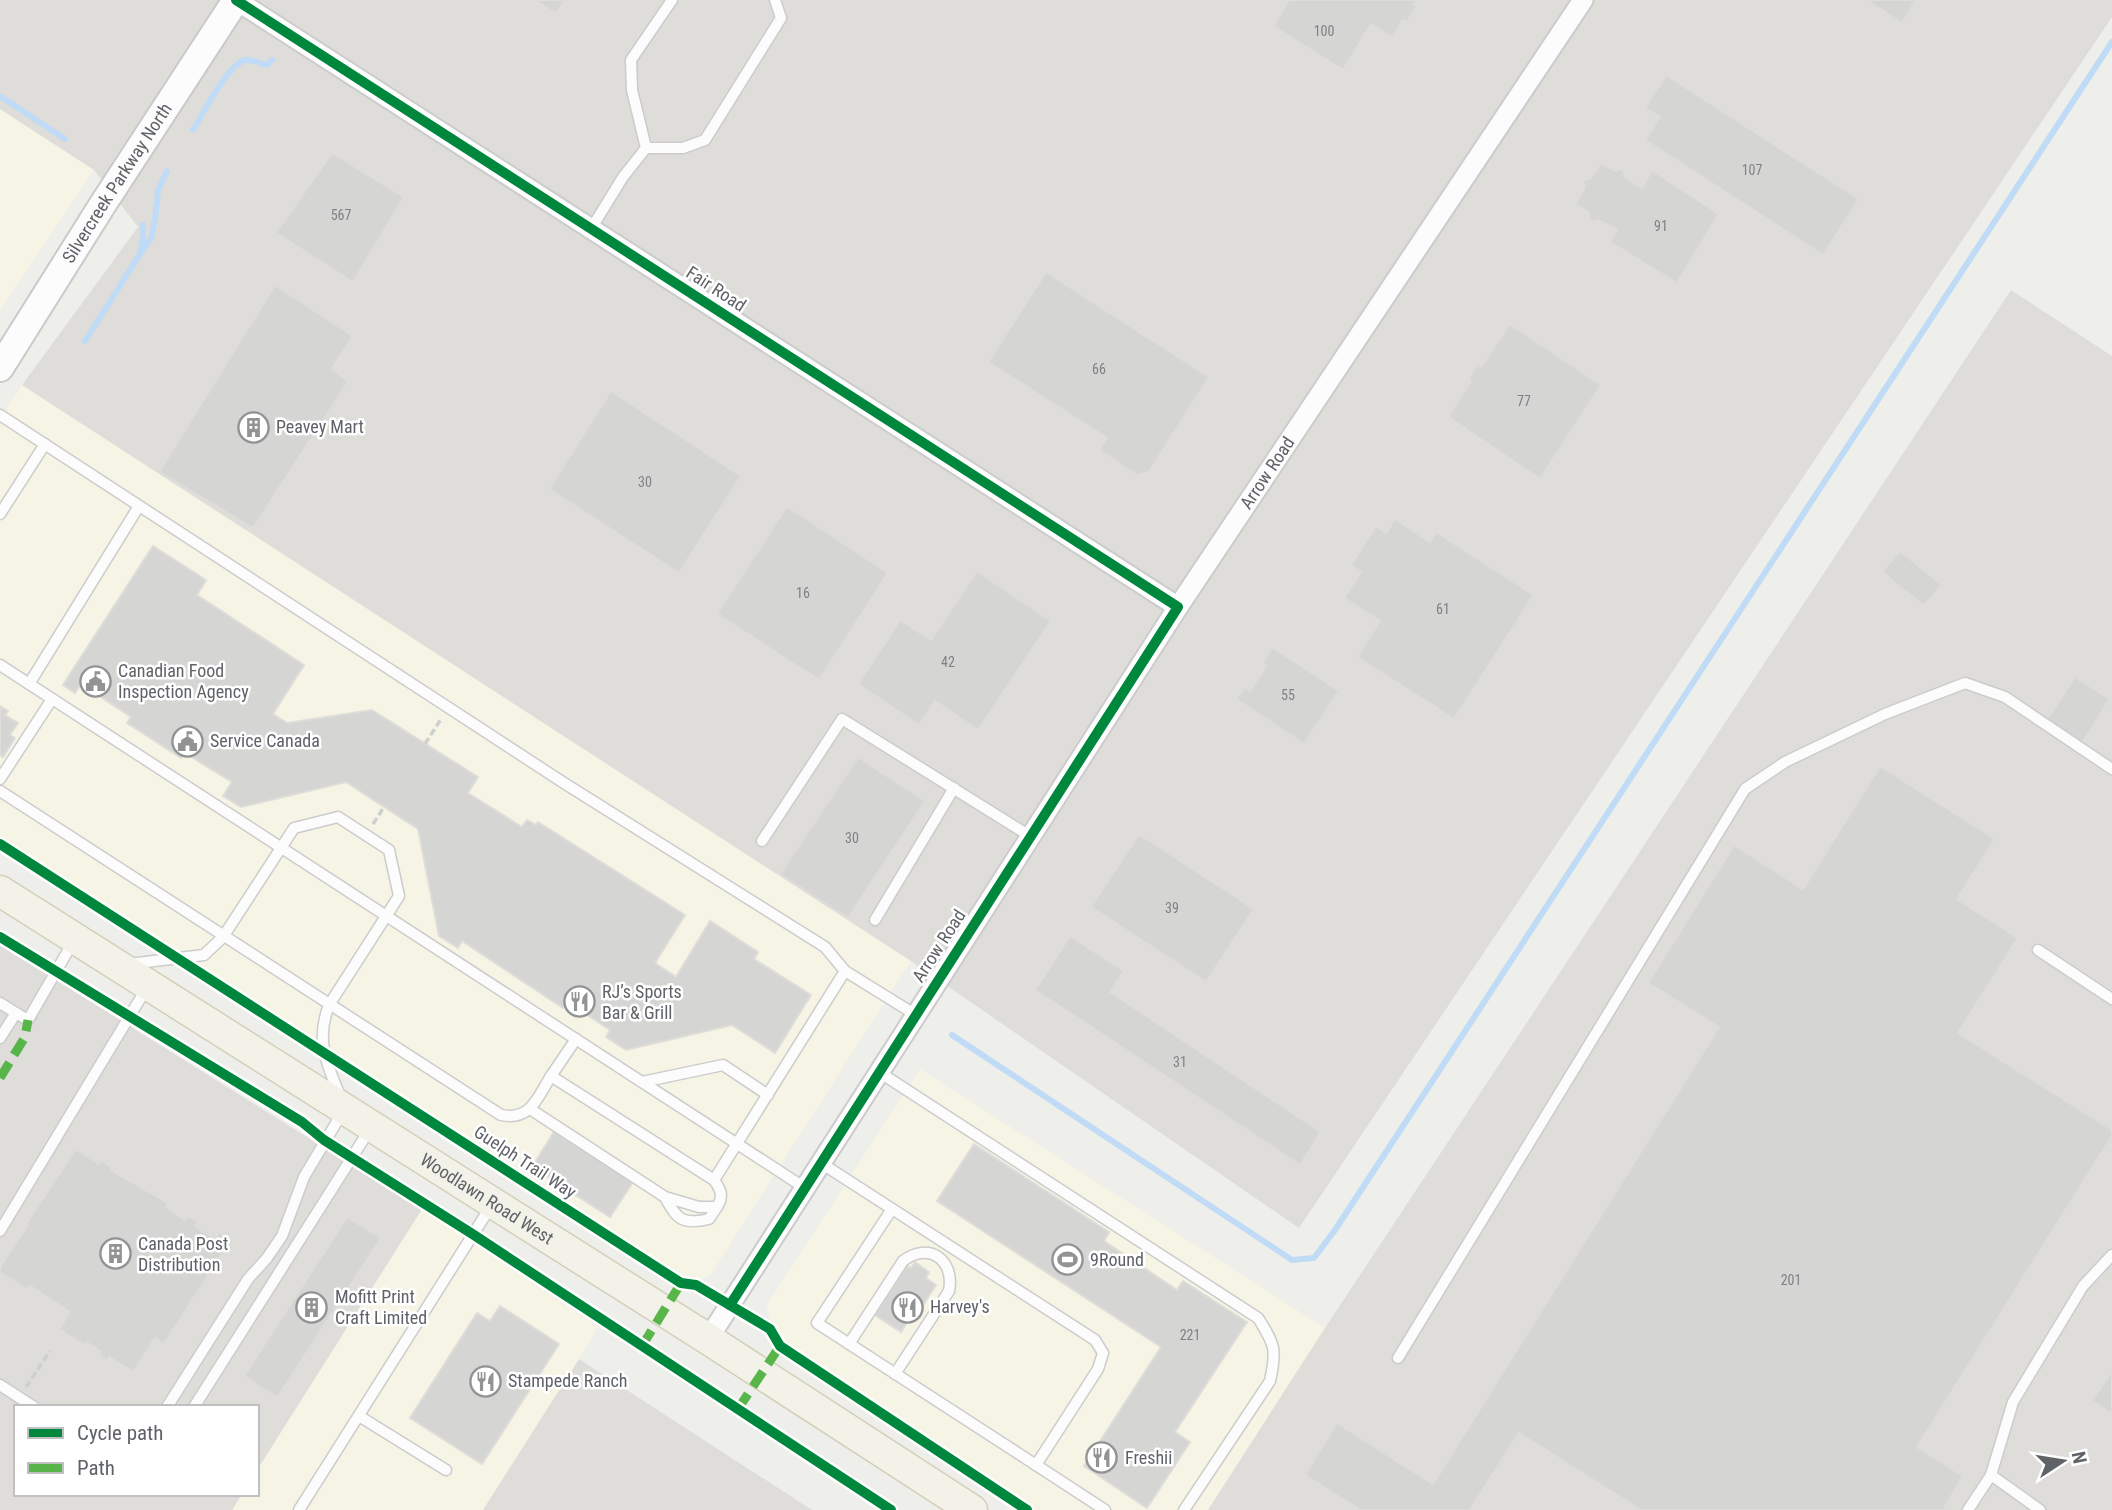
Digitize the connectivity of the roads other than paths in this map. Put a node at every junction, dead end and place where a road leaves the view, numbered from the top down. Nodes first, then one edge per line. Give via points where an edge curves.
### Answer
1 (236, 0) edge
2 (672, 0) edge
3 (775, 0) edge
4 (1583, 0) edge
5 (646, 148) junction
6 (591, 229) junction
7 (0, 368) edge
8 (0, 415) edge
9 (45, 444) junction
10 (139, 506) junction
11 (0, 514) edge
12 (1178, 607) junction
13 (0, 665) edge
14 (29, 684) junction
15 (52, 699) junction
16 (2112, 769) edge
17 (0, 779) edge
18 (954, 788) junction
19 (0, 791) edge
20 (1030, 836) junction
21 (762, 841) dead end
22 (281, 848) junction
23 (5, 898) edge
24 (386, 916) junction
25 (875, 920) dead end
26 (223, 937) junction
27 (75, 939) junction
28 (2038, 950) dead end
29 (118, 965) junction
30 (845, 971) junction
31 (149, 985) junction
32 (2112, 999) edge
33 (0, 1003) edge
34 (329, 1005) junction
35 (16, 1013) junction
36 (916, 1015) junction
37 (0, 1038) edge
38 (576, 1039) junction
39 (879, 1072) junction
40 (551, 1076) junction
41 (642, 1082) junction
42 (768, 1095) junction
43 (345, 1109) junction
44 (530, 1109) junction
45 (373, 1126) junction
46 (738, 1144) junction
47 (821, 1163) junction
48 (714, 1180) junction
49 (805, 1188) junction
50 (665, 1198) junction
51 (493, 1203) junction
52 (717, 1207) junction
53 (892, 1209) junction
54 (0, 1231) edge
55 (2112, 1255) edge
56 (708, 1339) junction
57 (849, 1344) junction
58 (1398, 1358) dead end
59 (895, 1374) junction
60 (0, 1385) edge
61 (31, 1405) edge
62 (168, 1405) edge
63 (195, 1405) edge
64 (359, 1416) junction
65 (1036, 1465) junction
66 (446, 1471) dead end
67 (1991, 1475) junction
68 (299, 1510) edge
69 (972, 1510) edge
70 (1105, 1510) edge
71 (1184, 1510) edge
72 (1968, 1510) edge
73 (2040, 1510) edge

1 - 6 street, Fair Road
1 - 7 main road, Silvercreek Parkway North
2 - 5 lane via 631,60 632,90
3 - 5 lane via 781,18 705,140 683,148
4 - 12 street, Arrow Road
5 - 6 lane
6 - 12 street, Fair Road
8 - 9 lane
9 - 10 lane
9 - 11 lane
10 - 14 lane
10 - 30 lane via 825,947
12 - 20 street, Arrow Road
13 - 14 lane
14 - 15 lane
15 - 17 lane
15 - 22 lane
16 - 58 lane via 2005,697 1965,683 1885,714 1785,762 1745,789
18 - 20 lane
18 - 21 lane via 842,719
18 - 25 lane
19 - 26 lane
20 - 36 street, Arrow Road
22 - 24 lane
22 - 24 lane via 294,828 338,817 389,850 399,896
22 - 26 lane
23 - 27 main road, Woodlawn Road West
24 - 34 lane
24 - 38 lane
26 - 29 lane via 204,955
26 - 34 lane
27 - 29 main road, Woodlawn Road West
27 - 35 lane via 28,1020
28 - 32 lane
29 - 31 main road, Woodlawn Road West
30 - 36 lane
30 - 42 lane
31 - 43 main road, Woodlawn Road West
31 - 54 lane
33 - 35 lane
34 - 43 lane via 323,1020 323,1052
34 - 44 lane via 501,1115 520,1116
35 - 37 lane
36 - 39 street, Arrow Road
38 - 40 lane
38 - 41 lane
39 - 47 street, Arrow Road
39 - 71 lane via 1258,1318 1274,1344 1270,1381
40 - 44 lane
40 - 48 lane
41 - 42 lane via 723,1065
41 - 46 lane
42 - 46 lane
43 - 45 main road, Woodlawn Road West
43 - 62 lane via 304,1177 282,1236 248,1279
44 - 50 lane
45 - 51 main road, Woodlawn Road West
45 - 63 lane
46 - 48 lane
46 - 49 lane
47 - 49 street, Arrow Road
47 - 53 lane
48 - 52 lane via 722,1199
49 - 56 street, Arrow Road
50 - 52 lane
50 - 52 lane via 675,1214 695,1223 709,1219
51 - 56 main road, Woodlawn Road West
51 - 64 lane
53 - 57 lane via 817,1324
53 - 65 lane via 1095,1340 1102,1353 1098,1368
55 - 67 lane via 2083,1286 2013,1402
56 - 69 main road, Woodlawn Road West
57 - 59 lane
57 - 59 lane via 903,1261 913,1253 939,1257 951,1278 949,1291
59 - 65 lane
60 - 61 lane
64 - 66 lane
64 - 68 lane
65 - 70 lane
67 - 72 lane
67 - 73 lane

